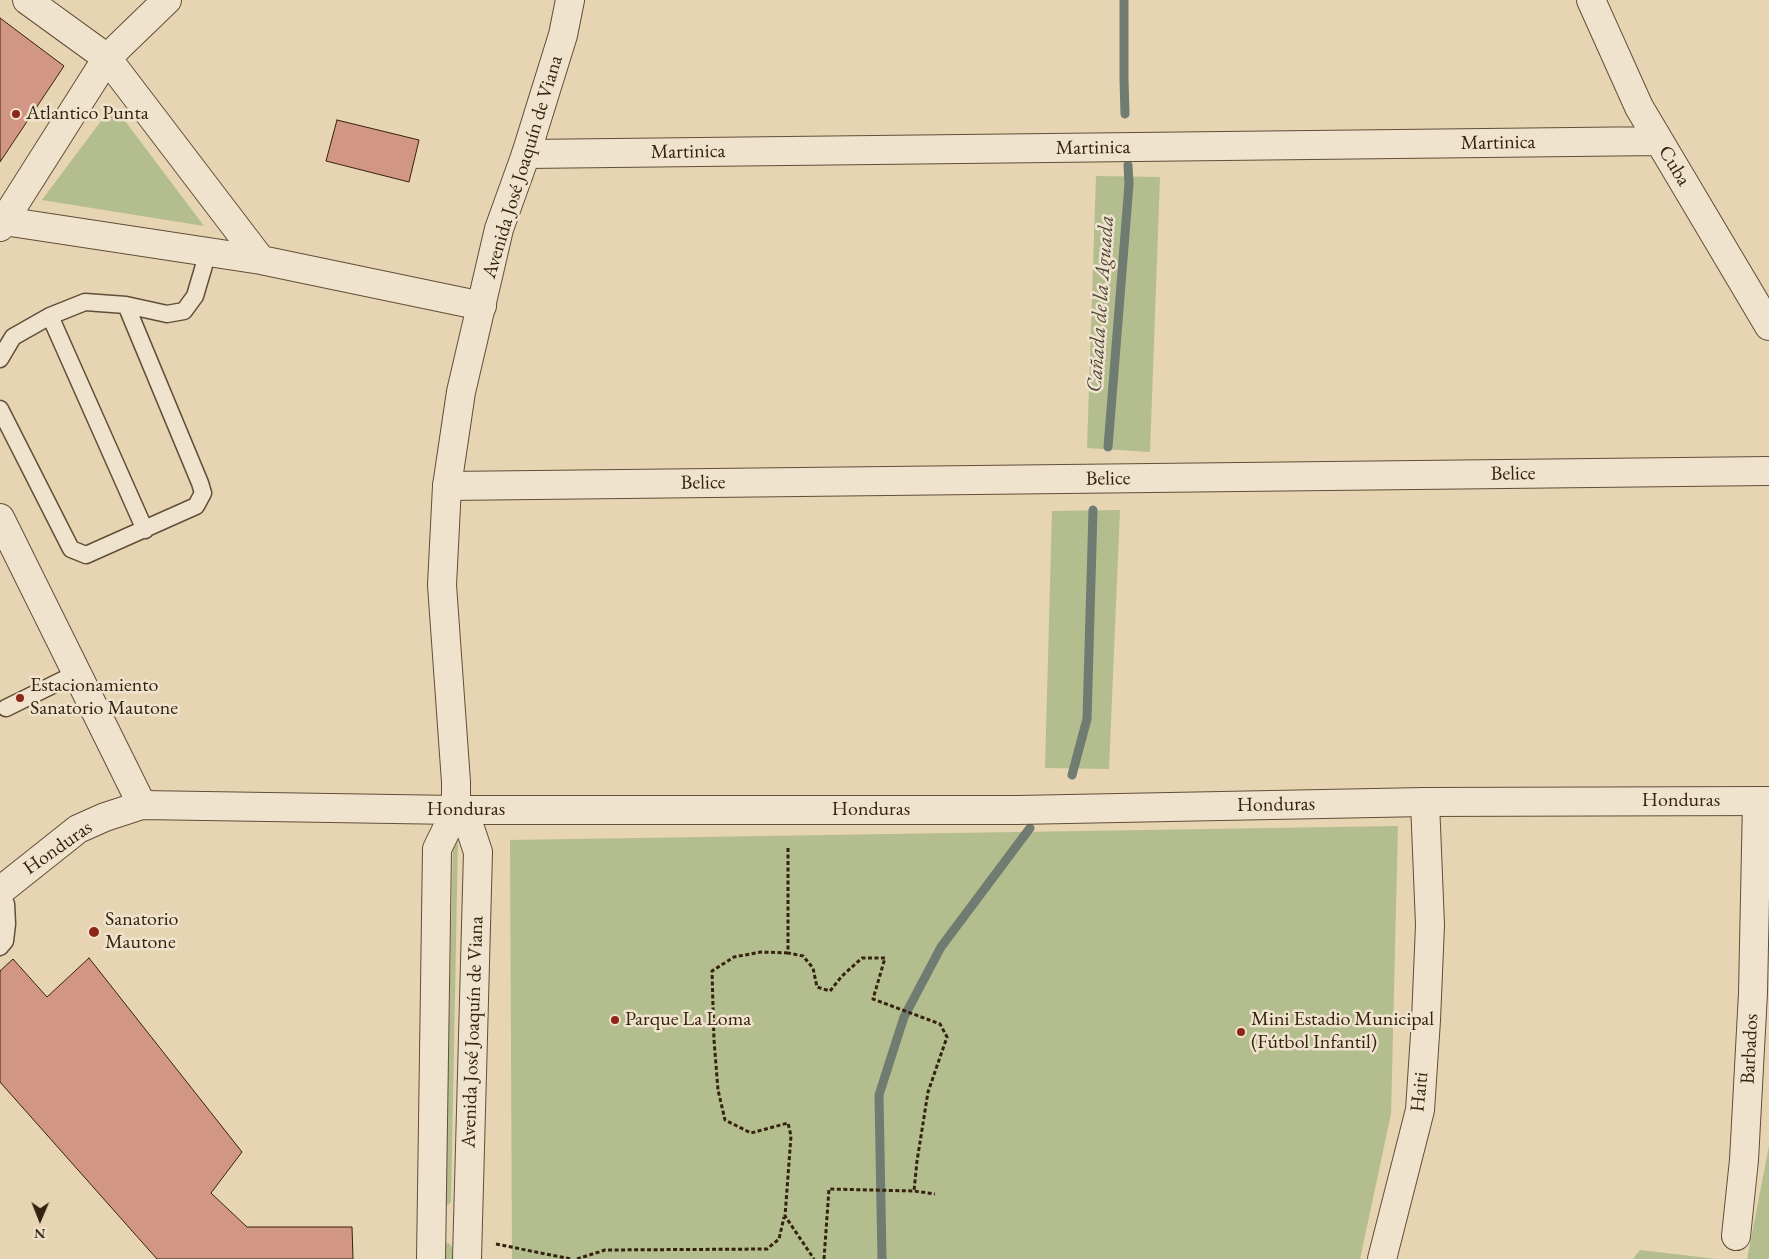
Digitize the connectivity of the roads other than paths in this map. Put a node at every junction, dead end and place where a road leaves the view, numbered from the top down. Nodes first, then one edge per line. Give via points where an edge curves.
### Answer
1 (27, 0) edge
2 (167, 0) edge
3 (570, 0) edge
4 (1591, 0) edge
5 (107, 58) junction
6 (1660, 141) junction
7 (526, 154) junction
8 (2, 224) edge
9 (208, 252) junction
10 (261, 260) junction
11 (126, 305) junction
12 (482, 306) junction
13 (50, 316) junction
14 (1769, 326) edge
15 (0, 359) edge
16 (0, 409) edge
17 (1769, 471) edge
18 (447, 486) junction
19 (0, 518) edge
20 (144, 530) junction
21 (77, 673) junction
22 (6, 708) dead end
23 (1763, 801) edge
24 (1425, 802) junction
25 (142, 805) junction
26 (456, 810) junction
27 (0, 893) edge
28 (0, 947) edge
29 (431, 1222) junction
30 (1736, 1236) dead end
31 (468, 1240) edge
32 (431, 1259) edge
33 (1382, 1259) edge

1 - 5 street
2 - 5 street
3 - 7 street, Avenida José Joaquín de Viana via 563,35
4 - 6 street, Cuba via 1639,107
5 - 8 street
5 - 10 street
6 - 7 street, Martinica
6 - 14 street, Cuba
7 - 12 street, Avenida José Joaquín de Viana via 499,229
8 - 9 street
9 - 10 street
9 - 11 lane via 195,296 184,311 167,314
10 - 12 street
11 - 13 lane via 85,302
11 - 20 lane via 203,493 196,506
12 - 18 street, Avenida José Joaquín de Viana via 461,392
13 - 15 lane via 13,337
13 - 20 lane
16 - 20 lane via 71,549 86,555
17 - 18 street, Belice
18 - 26 street, Avenida José Joaquín de Viana via 442,585
19 - 21 street
21 - 22 lane
21 - 25 street
23 - 24 street, Honduras
23 - 30 street, Barbados via 1744,1160
24 - 26 street, Honduras via 1017,810
24 - 33 street, Haiti via 1430,925 1420,1110
25 - 26 street, Honduras
25 - 27 street, Honduras via 78,830
26 - 29 street, Avenida José Joaquín de Viana via 437,849
26 - 31 street, Avenida José Joaquín de Viana via 471,831 478,852
27 - 28 lane via 6,904 7,924 5,941
29 - 31 street
29 - 32 street, Avenida José Joaquín de Viana

